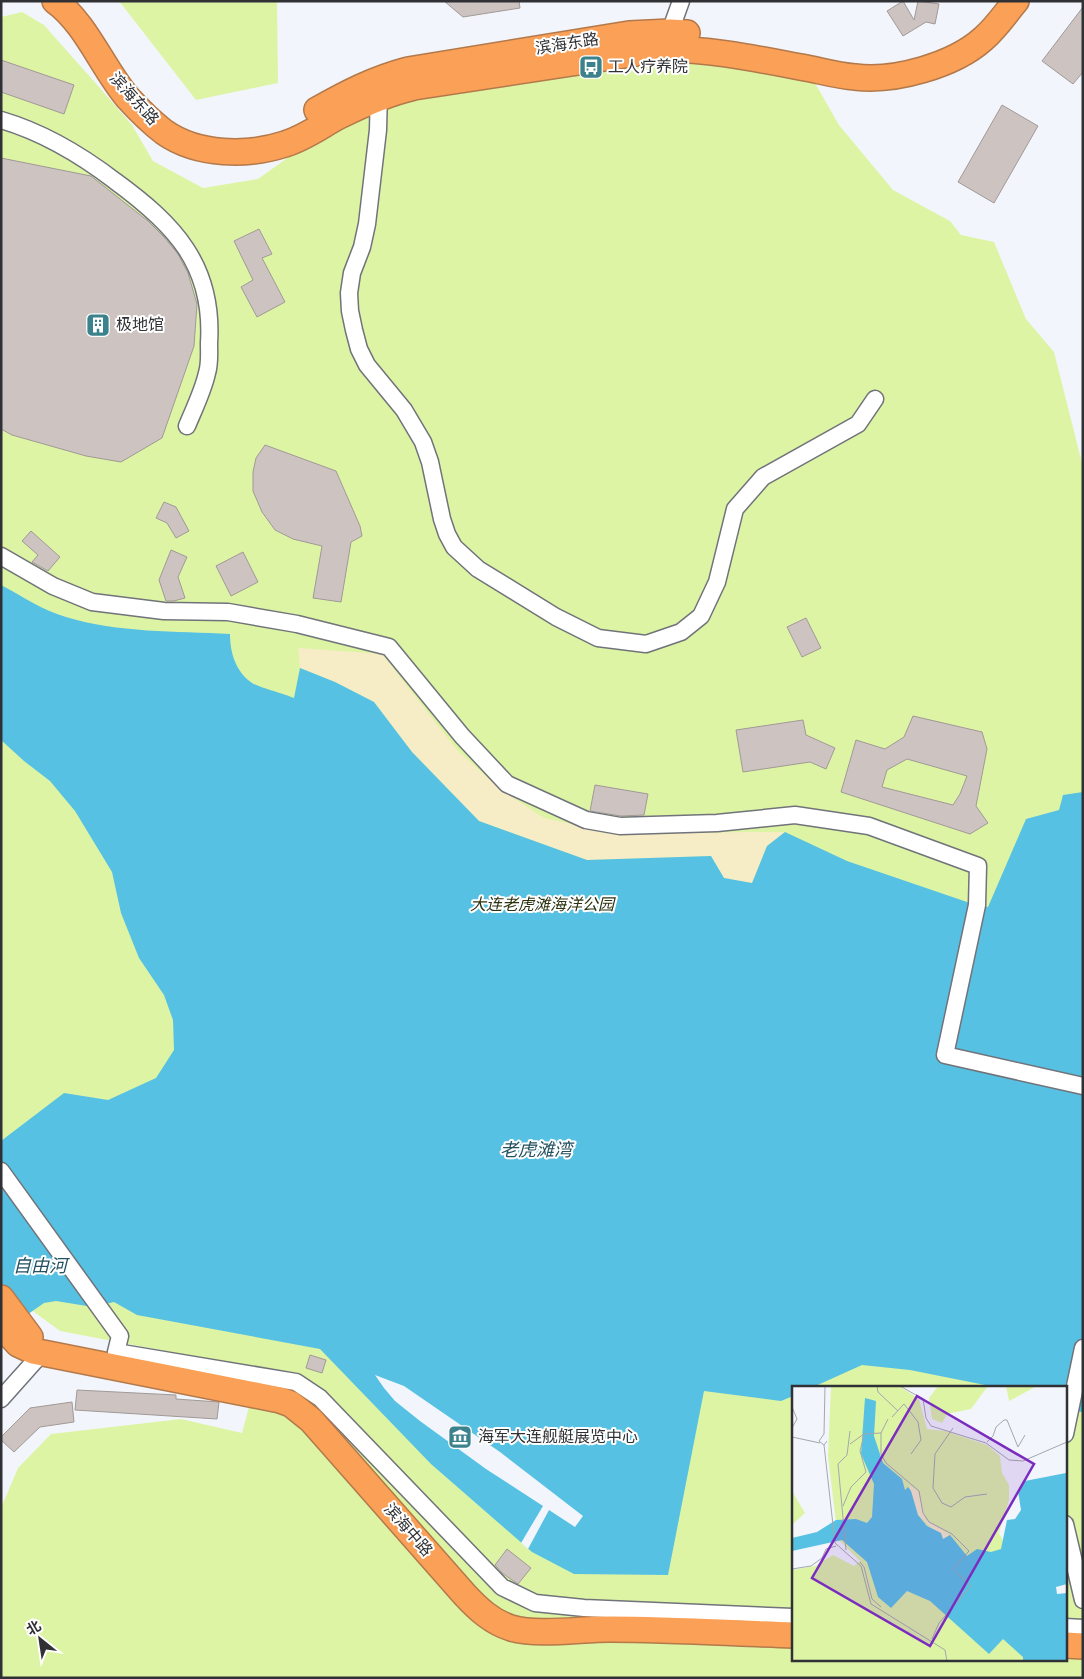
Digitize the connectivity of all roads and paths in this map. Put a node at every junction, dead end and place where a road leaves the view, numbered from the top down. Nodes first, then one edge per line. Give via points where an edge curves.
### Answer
1 (55, 1) edge
2 (682, 1) edge
3 (1016, 1) edge
4 (667, 40) junction
5 (379, 88) junction
6 (1, 120) edge
7 (875, 399) dead end
8 (187, 426) dead end
9 (1, 556) edge
10 (1083, 1086) edge
11 (1, 1171) edge
12 (1, 1298) edge
13 (9, 1327) edge
14 (1083, 1348) edge
15 (42, 1353) junction
16 (1, 1399) edge
17 (1066, 1429) edge
18 (1066, 1528) edge
19 (1083, 1600) edge
20 (792, 1617) edge
21 (1066, 1627) edge
22 (1083, 1628) edge
23 (792, 1635) edge
24 (1066, 1645) edge
25 (1083, 1646) edge

1 - 5 highway, 滨海东路 via 75,20 127,97 165,133 185,143 213,150 242,152 341,96
2 - 4 street
3 - 4 highway, 滨海东路 via 995,27 968,51 909,73 706,35
4 - 5 highway, 滨海东路 via 619,36 408,70
5 - 7 street via 378,130 367,224 352,273 350,311 359,349 367,365 404,410 423,442 447,534 454,547 478,569 598,638 646,644 681,632 701,616 717,582 735,509 763,477 858,424
6 - 8 street via 54,141 106,174 142,200 168,225 190,255 204,284 210,321 208,372
9 - 10 street via 54,586 92,602 164,611 228,612 297,624 390,647 462,736 507,784 586,820 620,826 717,823 795,815 869,826 978,866 977,904 945,1055
11 - 20 street via 107,1315 120,1336 116,1352 296,1382 320,1398 502,1587 535,1603
12 - 13 highway, 滨海中路
13 - 15 highway, 滨海中路 via 18,1344
14 - 17 street
15 - 16 street
15 - 23 highway, 滨海中路 via 291,1404 311,1420 479,1610 511,1628 530,1631 627,1629
18 - 19 street
21 - 22 street
24 - 25 highway

